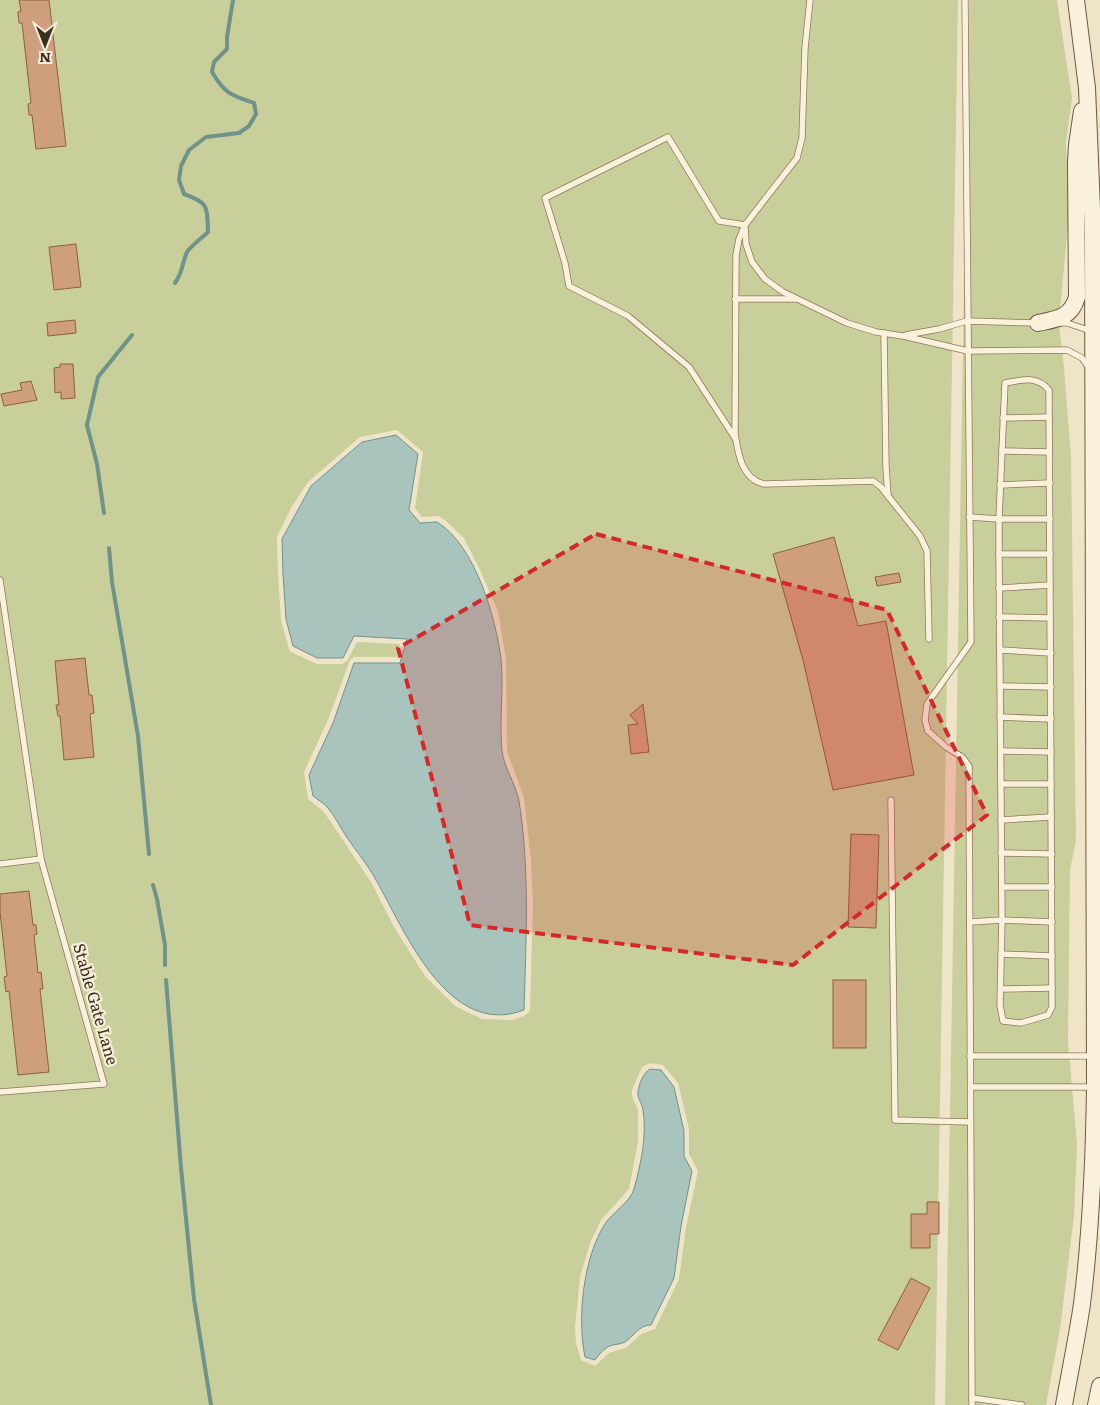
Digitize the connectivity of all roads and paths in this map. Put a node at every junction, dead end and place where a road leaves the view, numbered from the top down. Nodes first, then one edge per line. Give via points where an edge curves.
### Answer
1 (810, 0) edge
2 (966, 0) edge
3 (1076, 0) edge
4 (1087, 92) junction
5 (745, 225) junction
6 (735, 300) junction
7 (798, 300) junction
8 (967, 321) junction
9 (1038, 323) junction
10 (884, 333) junction
11 (1096, 335) edge
12 (903, 336) junction
13 (968, 351) junction
14 (1092, 372) junction
15 (1049, 417) junction
16 (1003, 418) junction
17 (736, 439) junction
18 (1002, 451) junction
19 (1050, 452) junction
20 (1050, 483) junction
21 (1000, 485) junction
22 (888, 496) junction
23 (969, 517) junction
24 (999, 519) junction
25 (1050, 519) junction
26 (999, 554) junction
27 (1050, 554) junction
28 (0, 580) edge
29 (1050, 585) junction
30 (999, 588) junction
31 (999, 618) junction
32 (1050, 618) junction
33 (7, 634) junction
34 (0, 635) edge
35 (929, 639) dead end
36 (1000, 650) junction
37 (1050, 653) junction
38 (1000, 686) junction
39 (1051, 687) junction
40 (1000, 717) junction
41 (1051, 718) junction
42 (1001, 752) junction
43 (1051, 752) junction
44 (1001, 784) junction
45 (1051, 784) junction
46 (891, 800) dead end
47 (1051, 817) junction
48 (1001, 820) junction
49 (1001, 853) junction
50 (1052, 854) junction
51 (41, 859) junction
52 (0, 864) edge
53 (1002, 887) junction
54 (1052, 887) junction
55 (1002, 920) junction
56 (970, 922) junction
57 (1052, 922) junction
58 (1001, 954) junction
59 (1052, 956) junction
60 (1001, 988) junction
61 (1052, 988) junction
62 (1097, 1055) edge
63 (970, 1056) junction
64 (972, 1087) junction
65 (1098, 1087) edge
66 (0, 1092) edge
67 (970, 1122) junction
68 (1100, 1386) edge
69 (972, 1398) junction
70 (972, 1405) edge
71 (1022, 1405) edge
72 (1064, 1405) edge
73 (1096, 1405) edge

1 - 5 lane via 802,138 797,158
2 - 8 lane
3 - 4 main road
4 - 9 main road via 1077,146 1077,297 1075,305 1066,314
4 - 11 main road
5 - 6 lane via 736,256
5 - 7 lane via 746,244 752,262 765,279
5 - 17 lane via 719,220 668,137 545,198 569,286 628,316 689,367
6 - 7 lane
6 - 17 lane
7 - 10 lane via 847,323
8 - 9 lane
8 - 12 lane
8 - 13 lane
9 - 11 lane via 1067,323
10 - 12 lane
10 - 22 lane
11 - 14 main road
12 - 13 lane
13 - 14 lane via 1067,350 1082,358
13 - 23 lane
14 - 62 main road
15 - 16 lane
15 - 16 lane via 1049,390 1043,382 1029,379 1005,383
15 - 19 lane
16 - 18 lane
17 - 22 lane via 748,476 754,482 873,482 881,486
18 - 19 lane
18 - 21 lane
19 - 20 lane
20 - 21 lane
20 - 25 lane
21 - 24 lane
22 - 35 lane via 920,536 927,551
23 - 24 lane
23 - 56 lane via 970,642 927,704 925,720 928,731 969,766
24 - 25 lane
24 - 26 lane
25 - 27 lane
26 - 27 lane
26 - 30 lane
27 - 29 lane
28 - 33 lane, Stable Gate Lane
29 - 30 lane
29 - 32 lane
30 - 31 lane
31 - 32 lane
31 - 36 lane
32 - 37 lane
33 - 34 lane
33 - 51 lane, Stable Gate Lane
36 - 37 lane
36 - 38 lane
37 - 39 lane
38 - 39 lane
38 - 40 lane
39 - 41 lane
40 - 41 lane
40 - 42 lane
41 - 43 lane
42 - 43 lane
42 - 44 lane
43 - 45 lane
44 - 45 lane
44 - 48 lane
45 - 47 lane
46 - 67 lane via 895,1120
47 - 48 lane
47 - 50 lane
48 - 49 lane
49 - 50 lane
49 - 53 lane
50 - 54 lane
51 - 52 lane
51 - 66 lane, Stable Gate Lane via 104,1084
53 - 54 lane
53 - 55 lane
54 - 57 lane
55 - 56 lane
55 - 57 lane
55 - 58 lane
56 - 63 lane
57 - 59 lane
58 - 59 lane
58 - 60 lane
59 - 61 lane
60 - 61 lane
60 - 61 lane via 1003,1021 1021,1023 1048,1015 1052,1007
62 - 63 lane
62 - 65 main road
63 - 64 lane
64 - 65 lane
64 - 67 lane
65 - 72 main road via 1088,1249 1082,1305
67 - 69 lane
68 - 73 main road
69 - 70 lane
69 - 71 lane

